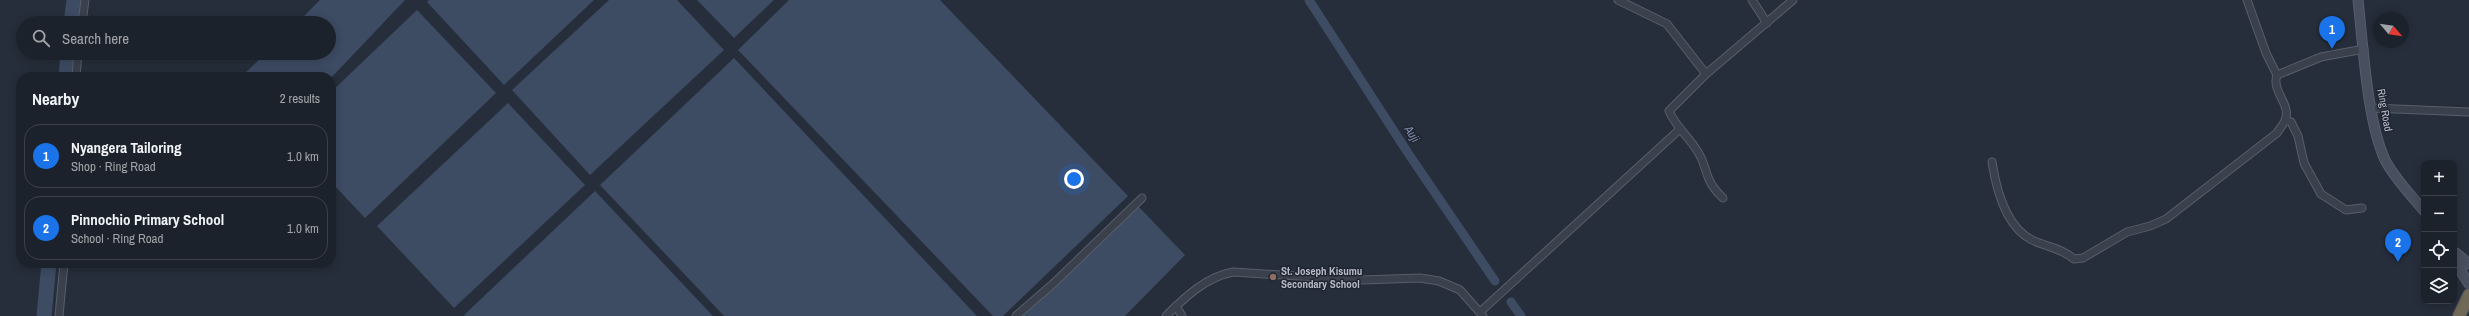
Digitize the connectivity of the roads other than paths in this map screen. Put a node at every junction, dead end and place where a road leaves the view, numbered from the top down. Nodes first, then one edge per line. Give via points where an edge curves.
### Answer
1 (85, 0) edge
2 (1618, 0) edge
3 (1752, 0) edge
4 (1793, 0) edge
5 (2247, 0) edge
6 (2358, 0) edge
7 (83, 16) edge
8 (1767, 23) junction
9 (2364, 49) junction
10 (77, 60) edge
11 (76, 72) edge
12 (1706, 74) junction
13 (2277, 75) junction
14 (2372, 108) junction
15 (2469, 112) edge
16 (2286, 120) junction
17 (1680, 129) junction
18 (1992, 162) dead end
19 (1142, 198) dead end
20 (1723, 198) dead end
21 (2421, 207) edge
22 (2362, 208) dead end
23 (2457, 253) edge
24 (2457, 255) edge
25 (2469, 264) edge
26 (64, 268) edge
27 (2469, 286) edge
28 (2469, 294) edge
29 (1176, 306) junction
30 (1482, 314) edge
31 (59, 316) edge
32 (1016, 316) edge
33 (1166, 316) edge
34 (1182, 316) edge
35 (2459, 316) edge

1 - 7 street
2 - 12 street via 1668,24
3 - 8 street
4 - 8 street
5 - 13 street via 2266,53
6 - 9 main road, Ring Road
8 - 12 street
9 - 13 street via 2321,57
9 - 14 main road, Ring Road
10 - 11 street
12 - 17 street via 1669,111
13 - 16 street via 2276,88 2284,106
14 - 15 street
14 - 21 main road, Ring Road via 2378,141 2385,160
16 - 18 street via 2277,133 2166,219 2127,232 2078,259 2074,259 2061,249 2033,240 2022,232 2002,201
16 - 22 street via 2292,122 2304,163 2321,194 2346,210
17 - 20 street via 1699,152 1710,183
17 - 30 street
19 - 32 street
23 - 25 main road
24 - 27 main road
26 - 31 street
27 - 28 highway
28 - 35 highway
29 - 30 street via 1205,283 1224,273 1234,272 1343,279 1420,278 1439,281 1455,286
29 - 33 street
29 - 34 street

